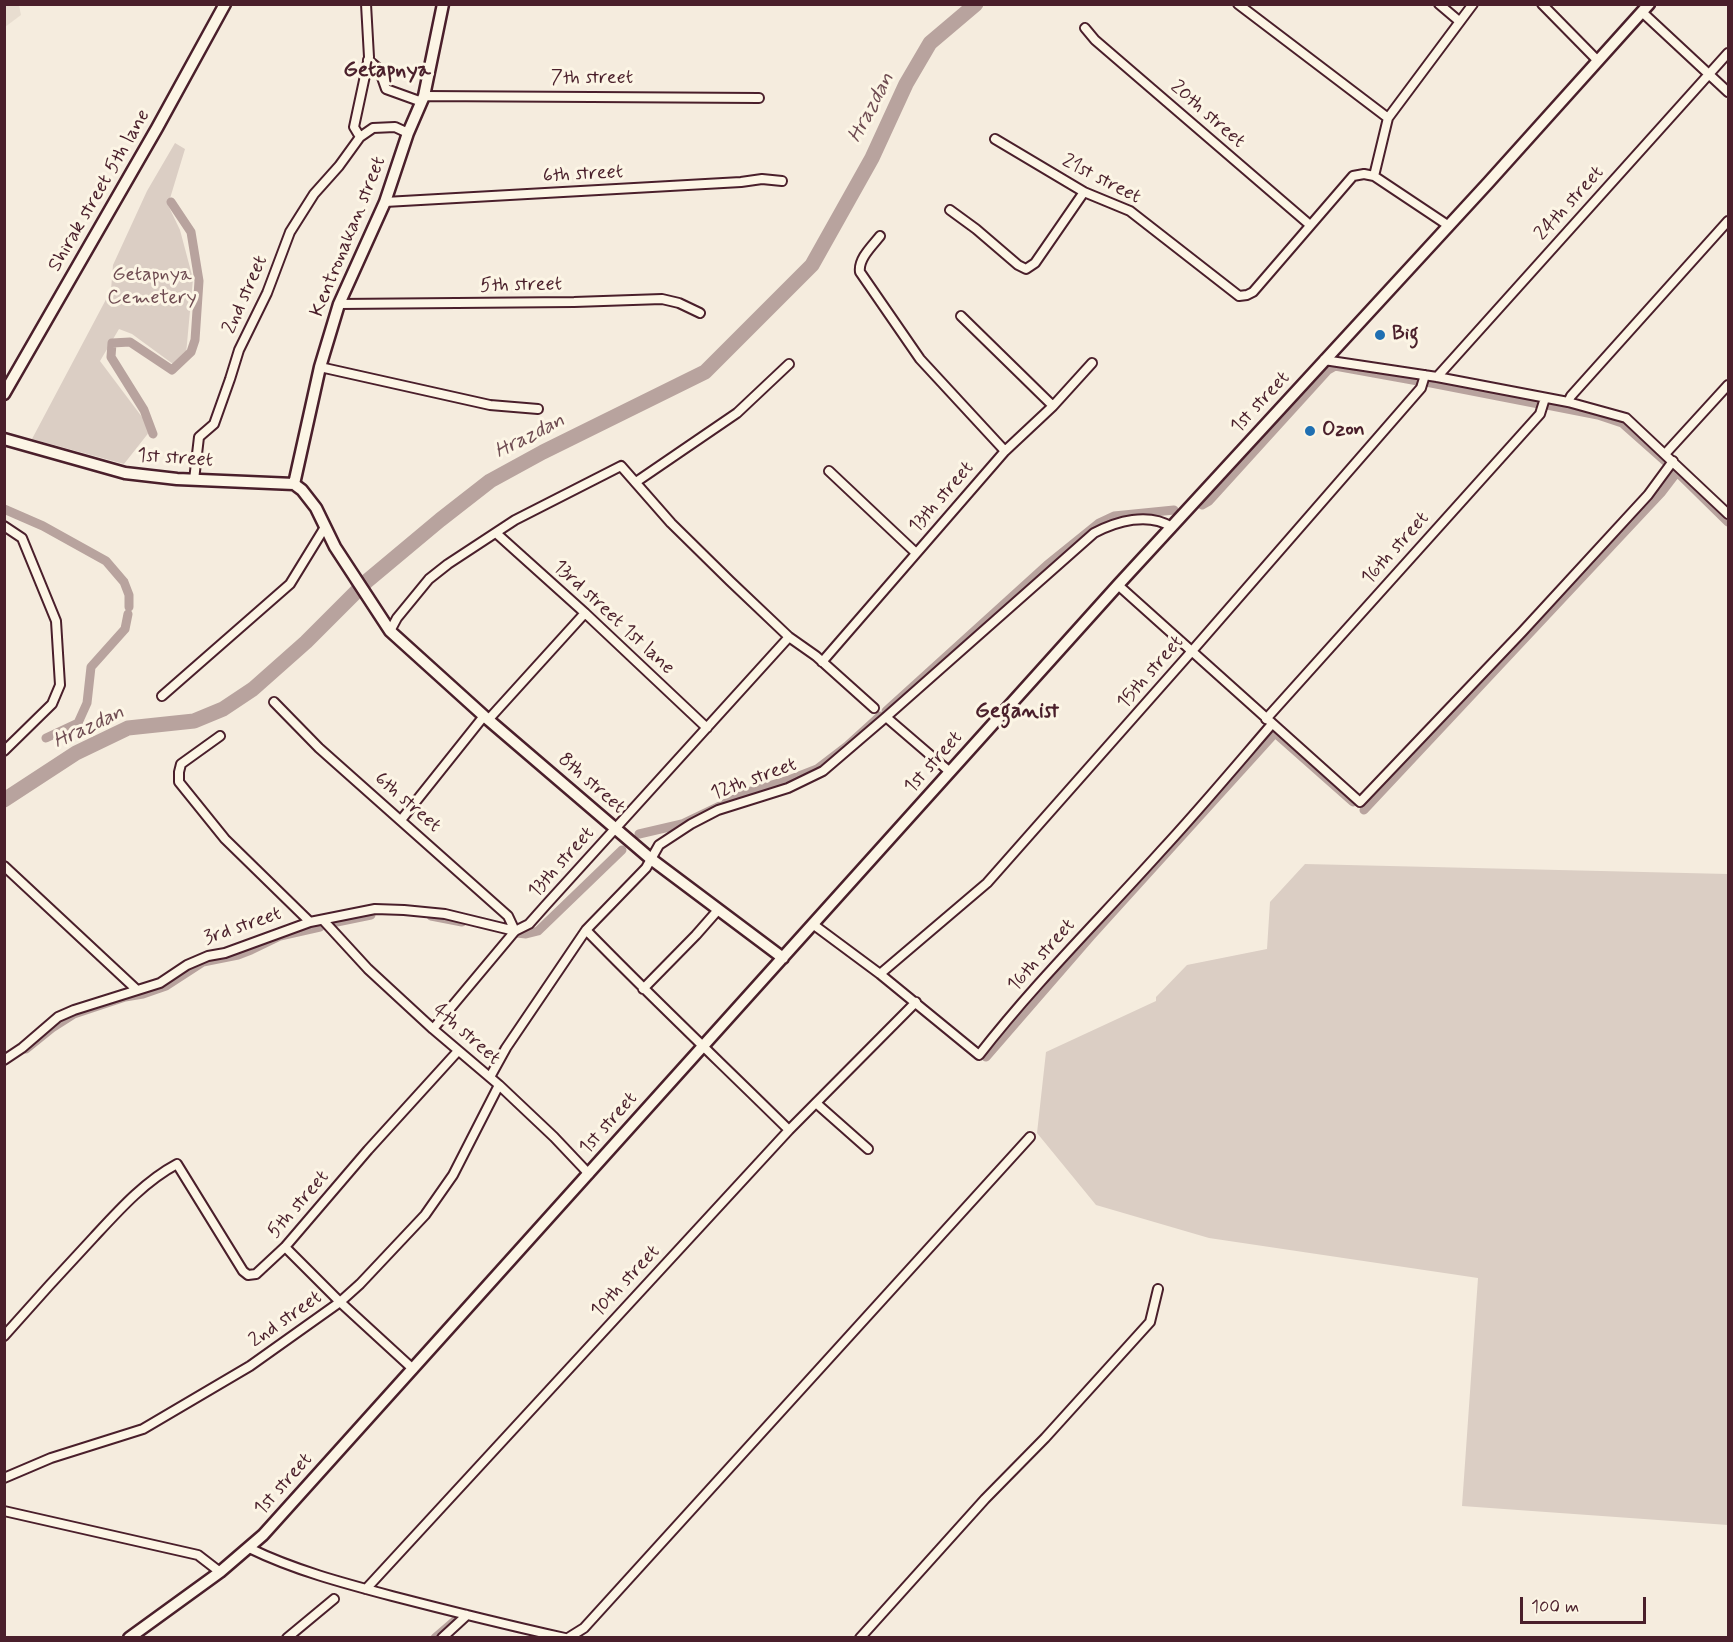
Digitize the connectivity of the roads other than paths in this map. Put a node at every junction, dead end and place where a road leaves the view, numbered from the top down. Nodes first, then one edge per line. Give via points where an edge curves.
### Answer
1 (225, 4) edge
2 (366, 4) edge
3 (443, 4) edge
4 (1238, 4) edge
5 (1439, 4) edge
6 (1473, 4) edge
7 (1542, 4) edge
8 (1645, 8) edge
9 (1460, 21) junction
10 (1085, 28) dead end
11 (1728, 53) edge
12 (369, 60) junction
13 (1598, 60) junction
14 (1710, 74) junction
15 (1728, 92) edge
16 (759, 98) dead end
17 (423, 99) junction
18 (1388, 118) junction
19 (408, 133) junction
20 (360, 137) junction
21 (994, 139) dead end
22 (1374, 176) junction
23 (782, 181) dead end
24 (1084, 192) junction
25 (385, 202) junction
26 (950, 210) dead end
27 (1728, 221) edge
28 (1310, 225) junction
29 (1449, 226) junction
30 (880, 236) dead end
31 (339, 304) junction
32 (700, 314) dead end
33 (961, 316) dead end
34 (1324, 360) junction
35 (1092, 363) dead end
36 (789, 364) dead end
37 (320, 367) junction
38 (1425, 375) junction
39 (1437, 377) junction
40 (1728, 385) edge
41 (4, 394) edge
42 (1545, 398) junction
43 (1568, 402) junction
44 (1053, 406) junction
45 (538, 409) dead end
46 (4, 439) edge
47 (1005, 451) junction
48 (1665, 454) junction
49 (1673, 461) junction
50 (829, 471) dead end
51 (194, 480) junction
52 (636, 482) junction
53 (294, 484) junction
54 (1728, 514) edge
55 (4, 526) edge
56 (325, 527) junction
57 (1172, 527) junction
58 (496, 532) junction
59 (916, 552) junction
60 (1118, 585) junction
61 (585, 612) junction
62 (388, 628) junction
63 (789, 637) junction
64 (1192, 651) junction
65 (822, 662) junction
66 (162, 696) dead end
67 (274, 702) dead end
68 (874, 708) dead end
69 (886, 717) junction
70 (486, 718) junction
71 (1269, 722) junction
72 (707, 728) junction
73 (220, 736) dead end
74 (4, 751) edge
75 (950, 772) junction
76 (401, 820) junction
77 (615, 829) junction
78 (651, 859) junction
79 (4, 866) edge
80 (718, 910) junction
81 (323, 920) junction
82 (310, 922) junction
83 (814, 925) junction
84 (515, 930) junction
85 (586, 930) junction
86 (783, 958) junction
87 (880, 974) junction
88 (643, 988) junction
89 (137, 990) junction
90 (916, 1002) junction
91 (433, 1029) junction
92 (703, 1046) junction
93 (458, 1051) junction
94 (4, 1060) edge
95 (490, 1077) junction
96 (499, 1085) junction
97 (816, 1103) junction
98 (789, 1130) junction
99 (1030, 1137) dead end
100 (868, 1149) dead end
101 (589, 1174) junction
102 (285, 1247) junction
103 (1158, 1289) dead end
104 (340, 1302) junction
105 (4, 1336) edge
106 (413, 1369) junction
107 (4, 1478) edge
108 (4, 1511) edge
109 (249, 1548) junction
110 (220, 1572) junction
111 (366, 1589) junction
112 (334, 1599) dead end
113 (466, 1616) junction
114 (129, 1638) edge
115 (287, 1638) edge
116 (442, 1638) edge
117 (567, 1638) edge
118 (860, 1638) edge

1 - 41 main road, Shirak street 5th lane
2 - 12 street
3 - 17 main road, Kentronakan street
4 - 18 street
5 - 9 street
6 - 9 street
7 - 13 street
8 - 13 main road, 1st street
8 - 14 street
9 - 18 street
10 - 28 street, 20th street
11 - 14 street, 24th street
12 - 17 street via 379,69 386,89
12 - 20 street via 354,127
13 - 29 main road, 1st street
14 - 15 street
14 - 39 street, 24th street
16 - 17 street, 7th street
17 - 19 main road, Kentronakan street
18 - 22 street
19 - 20 street via 396,127 373,128
19 - 25 main road, Kentronakan street
20 - 51 street, 2nd street via 314,194 290,232 267,293 239,350 214,424 199,437
21 - 24 street, 21st street
22 - 28 street via 1353,176
22 - 29 street
23 - 25 street, 6th street via 762,179
24 - 26 street via 1035,263 1026,268
24 - 28 street, 21st street via 1130,211 1239,296 1253,292
25 - 31 main road, Kentronakan street
27 - 43 street
29 - 34 main road, 1st street
30 - 47 street via 861,261 860,272 920,359
31 - 32 street, 5th street via 662,298
31 - 37 main road, Kentronakan street
33 - 44 street
34 - 38 street
34 - 57 main road, 1st street
35 - 44 street, 13th street
36 - 52 street via 737,413
37 - 45 street via 490,405
37 - 53 main road, Kentronakan street
38 - 39 street
38 - 64 street, 15th street via 1421,388
39 - 42 street
40 - 48 street
42 - 43 street
42 - 71 street, 16th street via 1540,414
43 - 48 street via 1626,418
44 - 47 street, 13th street
46 - 51 main road, 1st street via 125,473
47 - 59 street, 13th street
48 - 49 street
49 - 54 street
49 - 71 street via 1648,495 1360,802
50 - 59 street
51 - 53 main road, 1st street
52 - 58 street via 621,466
52 - 63 street via 671,523
53 - 56 main road via 316,508
55 - 74 street via 22,538 56,621 60,685 52,704
56 - 62 main road, 8th street
56 - 66 street via 290,584
57 - 60 main road, 1st street
57 - 69 street, 12th street via 1148,519 1129,520 1094,532
58 - 61 street, 13rd street 1st lane
58 - 62 street via 429,579
59 - 65 street, 13th street
60 - 64 street
60 - 75 main road, 1st street
61 - 70 street
61 - 72 street, 13rd street 1st lane
62 - 70 main road, 8th street
63 - 65 street
63 - 72 street, 13th street
64 - 71 street
64 - 87 street, 15th street via 987,883
65 - 68 street
67 - 76 street, 6th street via 319,748
69 - 75 street
69 - 78 street, 12th street via 823,771 788,788 718,810 659,845
70 - 76 street
70 - 77 main road, 8th street
71 - 90 street, 16th street via 1160,852 979,1055
72 - 77 street, 13th street
73 - 82 street via 181,764 179,782 225,839
75 - 83 main road, 1st street
76 - 84 street, 6th street via 508,916
77 - 78 main road, 8th street
77 - 84 street, 13th street via 529,924
78 - 80 main road, 8th street
78 - 85 street, 12th street
79 - 89 street
80 - 86 main road, 8th street
80 - 88 street
81 - 82 street, 3rd street
81 - 84 street, 3rd street via 375,909 404,910 445,914
81 - 91 street, 4th street via 368,969
82 - 89 street, 3rd street via 208,956 160,983
83 - 86 main road, 1st street
83 - 87 street, 16th street
84 - 91 street, 13th street
85 - 88 street
85 - 95 street, 12th street
86 - 92 main road, 1st street
87 - 90 street, 16th street
88 - 92 street
89 - 94 street, 3rd street via 58,1017
90 - 97 street, 10th street
91 - 93 street, 4th street
92 - 98 street
92 - 101 main road, 1st street
93 - 95 street, 4th street
93 - 102 street, 5th street
95 - 96 street, 4th street
96 - 101 street, 4th street
96 - 104 street, 2nd street via 453,1175 425,1215
97 - 98 street, 10th street
97 - 100 street
98 - 111 street, 10th street
99 - 117 street via 584,1628
101 - 106 main road, 1st street
102 - 104 street
102 - 105 street, 5th street via 256,1274 248,1275 177,1164 159,1174 111,1218
103 - 118 street via 1150,1322
104 - 106 street
104 - 107 street, 2nd street via 250,1366 143,1429 51,1458
106 - 109 main road, 1st street
108 - 110 street via 198,1555
109 - 110 main road
109 - 111 street
110 - 114 main road
111 - 113 street
112 - 115 street
113 - 116 street
113 - 117 street

